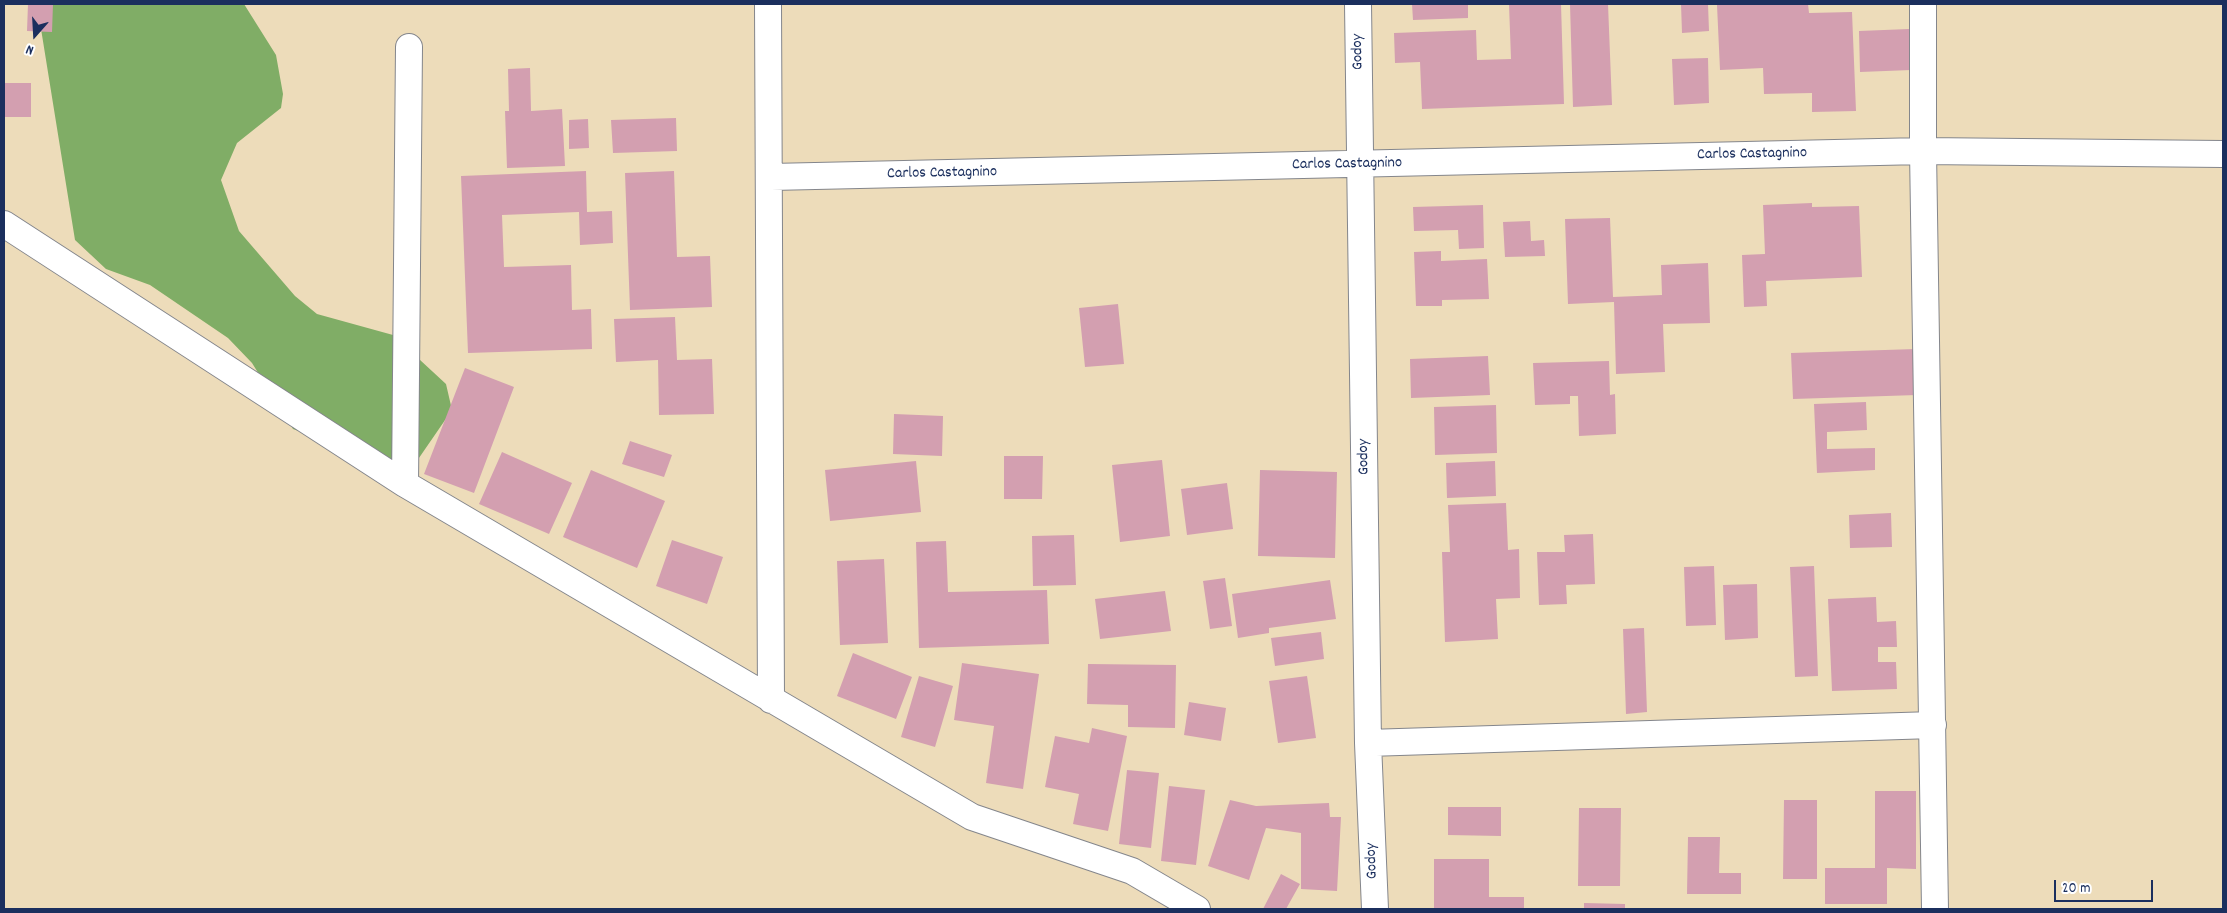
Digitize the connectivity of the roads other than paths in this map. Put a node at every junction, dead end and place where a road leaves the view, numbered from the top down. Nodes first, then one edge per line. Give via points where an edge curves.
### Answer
1 (768, 4) edge
2 (1358, 4) edge
3 (1922, 4) edge
4 (409, 47) dead end
5 (1923, 151) junction
6 (2223, 154) edge
7 (1361, 165) junction
8 (770, 177) junction
9 (4, 224) edge
10 (405, 484) junction
11 (772, 700) junction
12 (1933, 725) junction
13 (1368, 743) junction
14 (1197, 909) edge
15 (1375, 909) edge
16 (1935, 909) edge

1 - 8 street
2 - 7 street, Godoy
3 - 5 street
4 - 10 street
5 - 6 street, Carlos Castagnino
5 - 7 street, Carlos Castagnino
5 - 12 street
7 - 8 street, Carlos Castagnino
7 - 13 street, Godoy
8 - 11 street
9 - 10 street
10 - 11 street
11 - 14 street via 972,817 1132,871
12 - 13 street
12 - 16 street
13 - 15 street, Godoy

